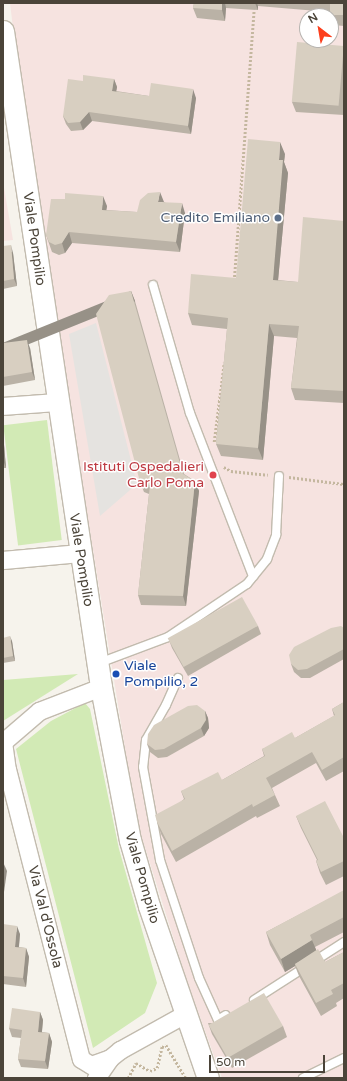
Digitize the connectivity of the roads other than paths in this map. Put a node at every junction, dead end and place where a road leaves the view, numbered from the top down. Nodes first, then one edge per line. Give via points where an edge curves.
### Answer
1 (3, 31) edge
2 (153, 285) dead end
3 (58, 405) junction
4 (3, 406) edge
5 (3, 412) edge
6 (279, 476) road end
7 (80, 553) junction
8 (3, 560) edge
9 (253, 576) junction
10 (97, 663) junction
11 (178, 678) dead end
12 (101, 687) junction
13 (3, 742) edge
14 (344, 942) edge
15 (245, 1005) edge
16 (232, 1012) edge
17 (185, 1014) junction
18 (110, 1058) junction
19 (344, 1058) edge
20 (96, 1078) edge
21 (208, 1078) edge
22 (303, 1078) edge

1 - 3 street, Viale Pompilio
2 - 9 lane via 190,414
3 - 4 street
3 - 5 lane
3 - 7 street, Viale Pompilio
6 - 9 lane via 276,535 267,559
7 - 8 street
7 - 10 street, Viale Pompilio
9 - 10 lane via 247,584 168,637
10 - 12 street, Viale Pompilio
11 - 16 lane via 146,740 143,768 160,860 199,978 218,1020
12 - 13 street via 39,711
12 - 17 street, Viale Pompilio via 136,867
13 - 18 street, Via Val d'Ossola via 7,769 81,1059 91,1066
14 - 15 lane
17 - 18 street via 132,1042
17 - 21 street, Viale Pompilio
18 - 20 street
19 - 22 lane

